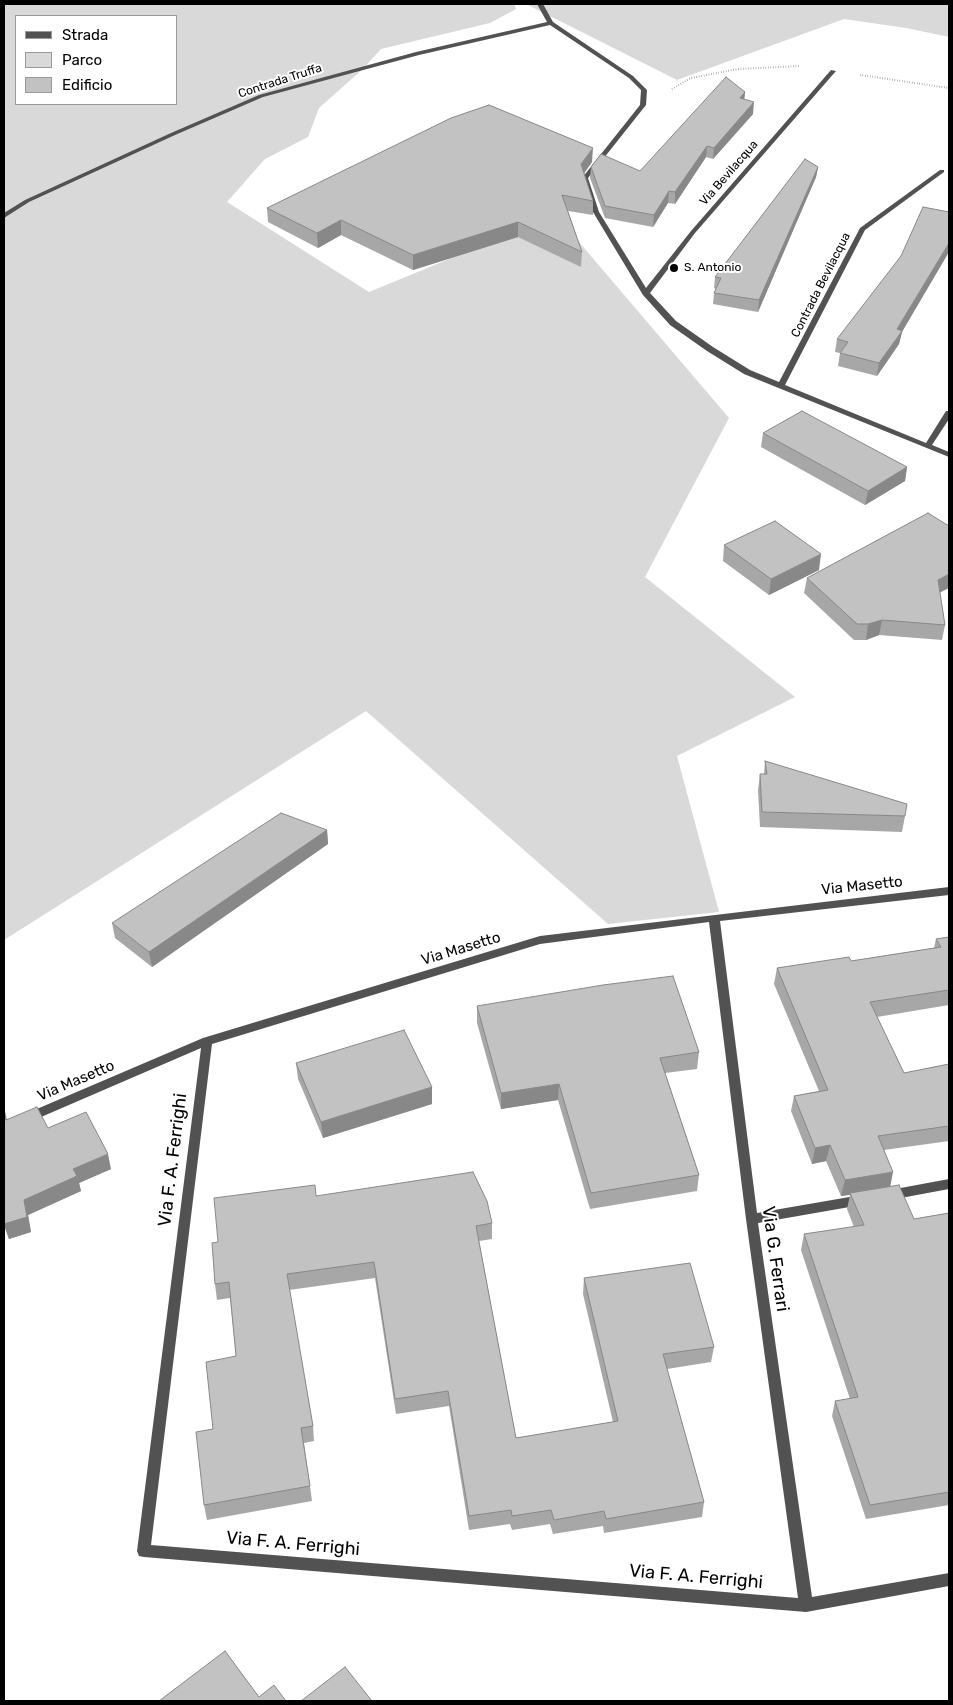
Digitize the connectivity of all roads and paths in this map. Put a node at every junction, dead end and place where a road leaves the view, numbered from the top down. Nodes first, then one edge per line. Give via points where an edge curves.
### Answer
1 (540, 4) edge
2 (551, 23) junction
3 (833, 71) dead end
4 (942, 170) dead end
5 (4, 216) edge
6 (646, 293) junction
7 (781, 386) junction
8 (949, 413) edge
9 (928, 446) junction
10 (949, 455) edge
11 (949, 891) edge
12 (714, 918) junction
13 (207, 1041) junction
14 (4, 1128) edge
15 (949, 1184) edge
16 (752, 1219) junction
17 (949, 1580) edge
18 (806, 1605) junction

1 - 2 street
2 - 5 street, Contrada Truffa via 418,53 261,96 27,201
2 - 6 street via 644,90 644,105 585,178 596,212
3 - 6 street, Via Bevilacqua via 693,232
4 - 7 street, Contrada Bevilacqua via 862,229
6 - 7 street via 673,323 710,349 747,372
7 - 9 street
8 - 9 street
9 - 10 street
11 - 12 street, Via Masetto
12 - 13 street, Via Masetto via 540,940
12 - 16 street, Via G. Ferrari
13 - 14 street, Via Masetto
13 - 18 street, Via F. A. Ferrighi via 144,1551
15 - 16 street
16 - 18 street, Via G. Ferrari
17 - 18 street, Via F. A. Ferrighi

